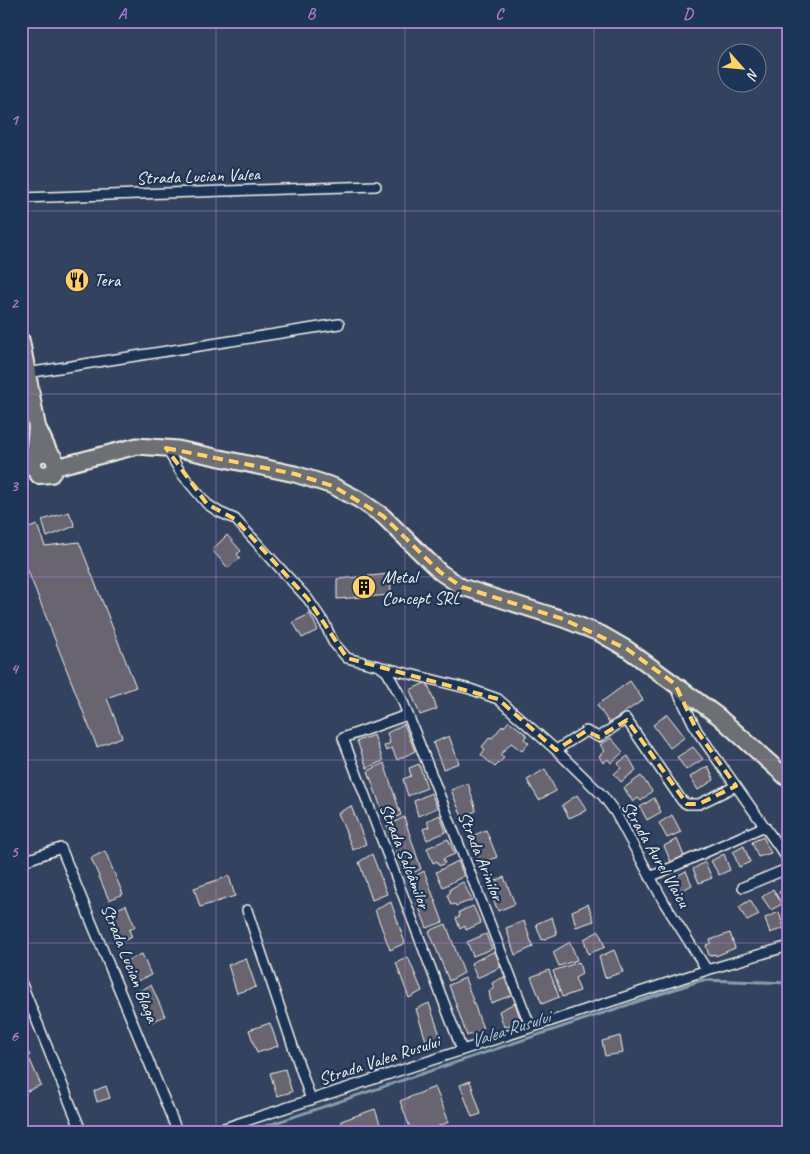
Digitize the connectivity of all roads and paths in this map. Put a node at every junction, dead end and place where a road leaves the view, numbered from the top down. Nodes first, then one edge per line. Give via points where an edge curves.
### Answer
1 (376, 186) dead end
2 (21, 198) edge
3 (339, 324) dead end
4 (21, 341) edge
5 (27, 373) junction
6 (166, 448) junction
7 (41, 465) edge
8 (21, 480) edge
9 (379, 666) junction
10 (675, 684) junction
11 (408, 715) junction
12 (556, 750) junction
13 (789, 780) edge
14 (736, 786) junction
15 (765, 826) junction
16 (789, 861) edge
17 (21, 862) edge
18 (789, 868) edge
19 (650, 877) junction
20 (742, 887) dead end
21 (247, 910) dead end
22 (789, 946) edge
23 (707, 970) junction
24 (21, 982) edge
25 (531, 1028) junction
26 (462, 1050) junction
27 (311, 1100) junction
28 (82, 1133) edge
29 (178, 1133) edge
30 (209, 1133) edge

1 - 2 street, Strada Lucian Valea
3 - 5 street
4 - 5 highway
5 - 7 highway
6 - 7 main road via 137,446 74,462
6 - 9 street, Strada Aurel Vlaicu via 181,474 207,504 235,519 308,599 347,658
6 - 10 main road via 295,474 333,486 383,516 440,572 462,587 601,634 628,649
7 - 8 highway
9 - 11 street, Strada Arinilor via 387,672
9 - 12 street, Strada Aurel Vlaicu via 498,699
10 - 13 main road via 718,716
10 - 14 street via 697,731
11 - 25 street, Strada Arinilor
11 - 26 street, Strada Salcâmilor via 343,738
12 - 14 street via 586,731 599,737 626,719 682,801 698,804
12 - 19 street, Strada Aurel Vlaicu via 616,812
14 - 15 street
15 - 16 street
15 - 19 street
17 - 29 street, Strada Lucian Blaga via 61,848
18 - 20 street
19 - 23 street, Strada Aurel Vlaicu
21 - 27 street
22 - 23 street, Strada Valea Rusului
23 - 25 street, Strada Valea Rusului
24 - 28 street
25 - 26 street, Strada Valea Rusului
26 - 27 street, Strada Valea Rusului
27 - 30 street, Strada Valea Rusului

